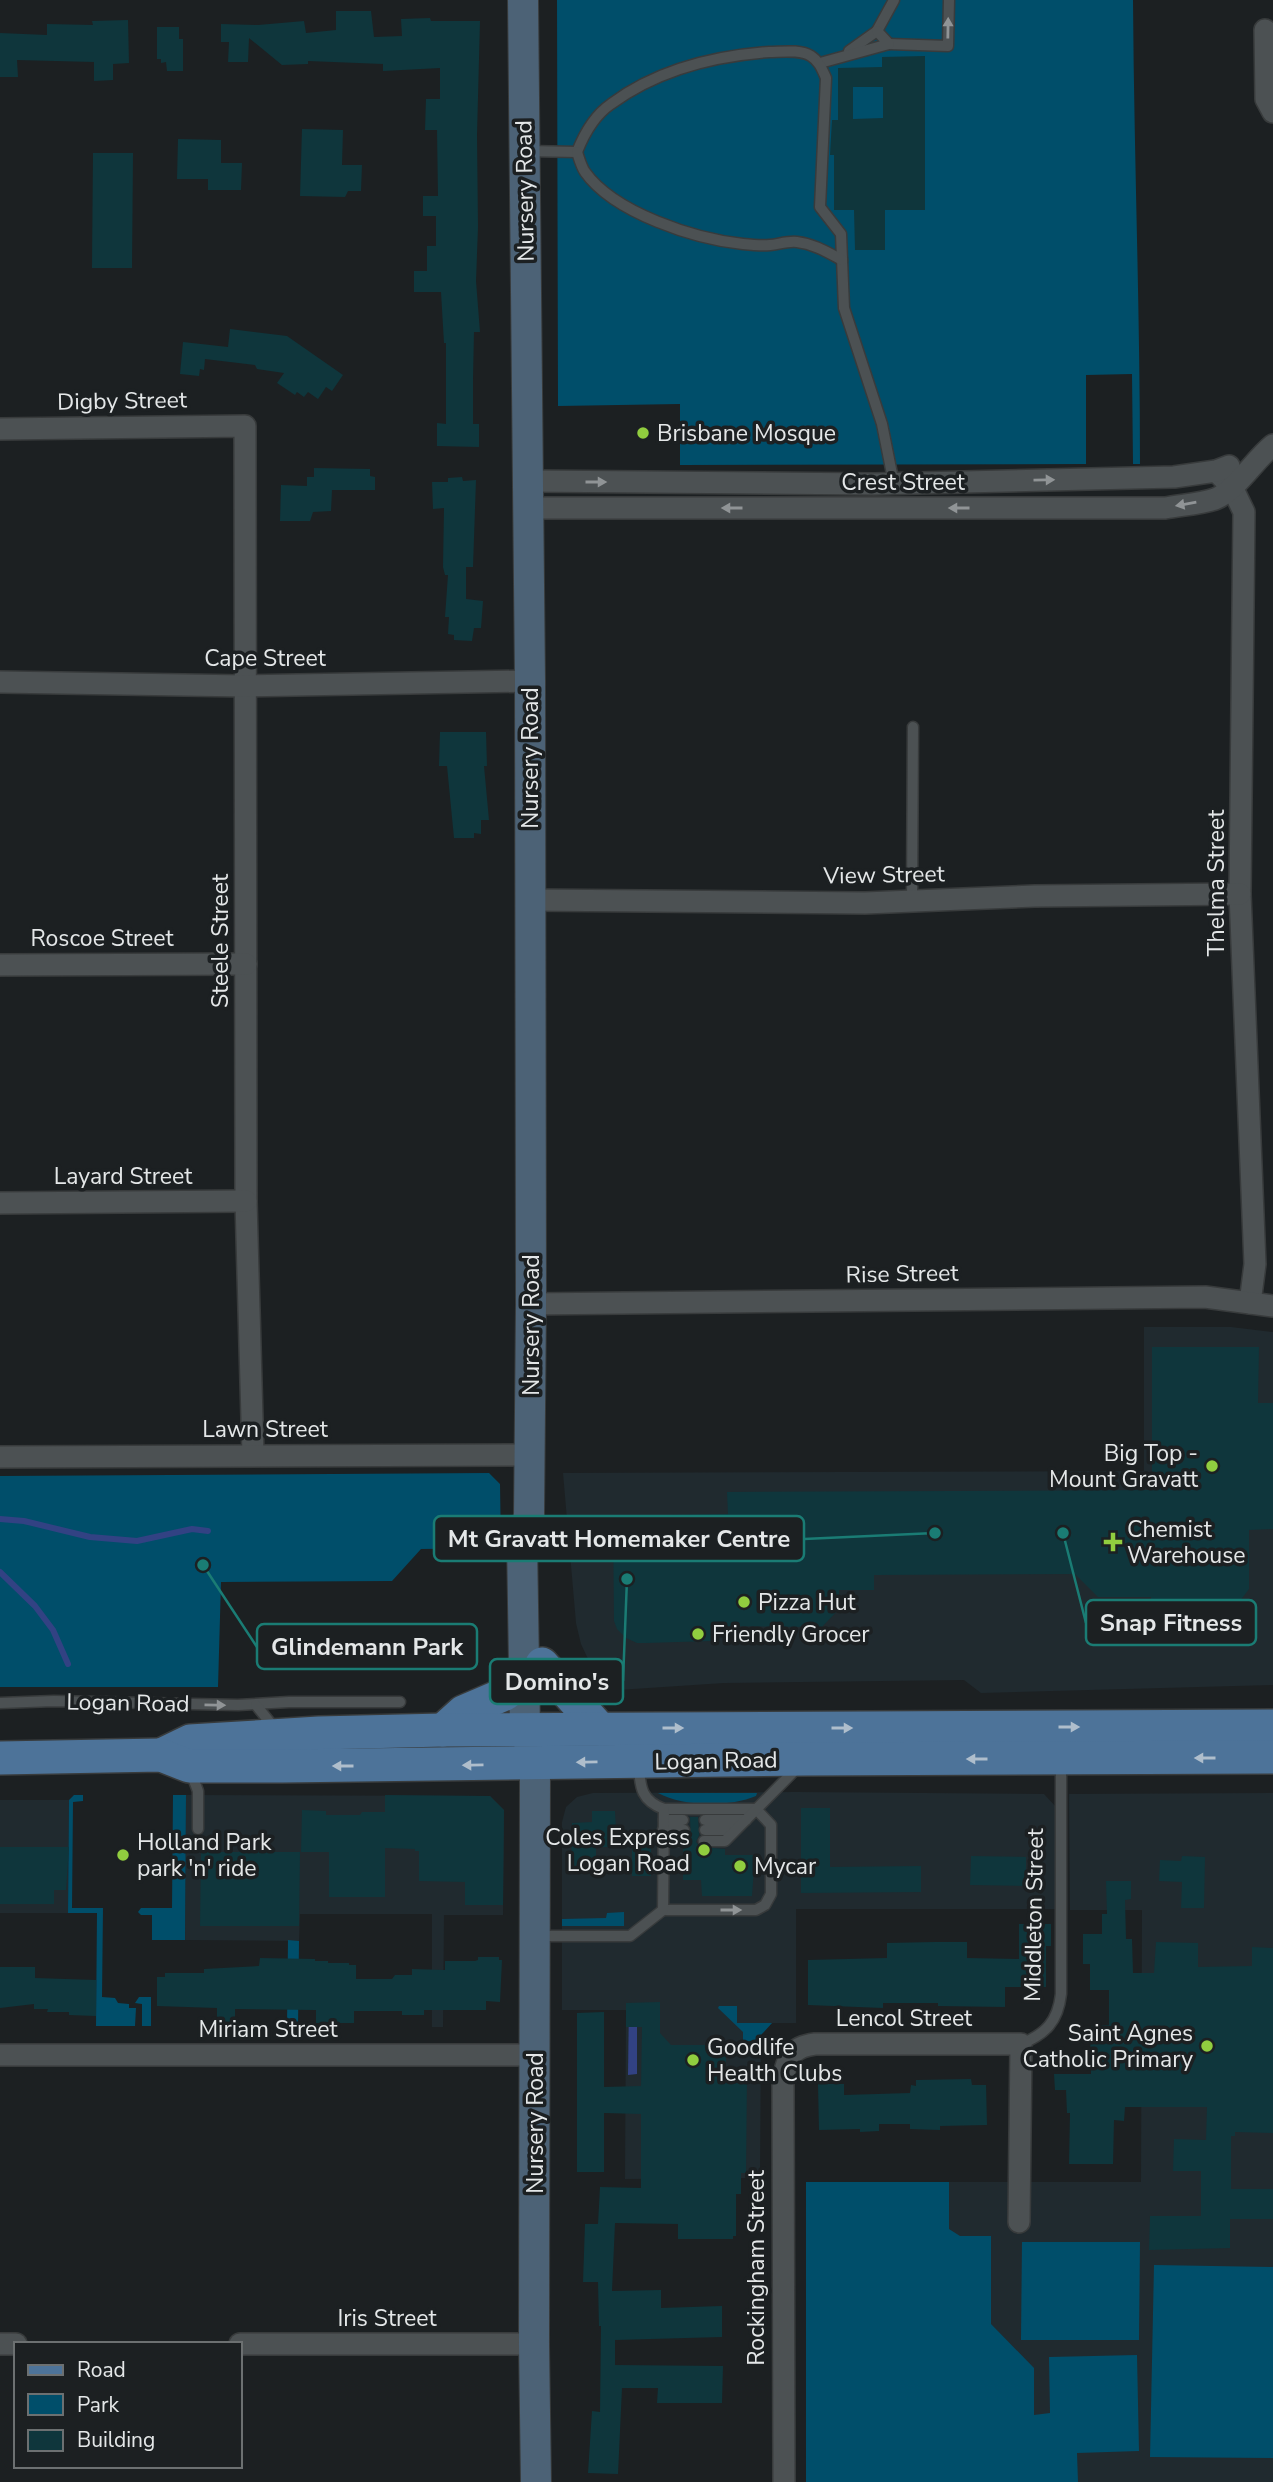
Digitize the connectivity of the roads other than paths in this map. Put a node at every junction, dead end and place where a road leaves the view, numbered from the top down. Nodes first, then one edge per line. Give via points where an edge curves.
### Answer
1 (523, 0) edge
2 (894, 0) edge
3 (949, 0) edge
4 (1265, 30) dead end
5 (877, 31) junction
6 (889, 44) junction
7 (844, 55) junction
8 (820, 64) junction
9 (1273, 112) edge
10 (524, 150) junction
11 (577, 152) junction
12 (842, 260) junction
13 (245, 426) joint
14 (0, 429) edge
15 (1267, 450) edge
16 (1216, 471) junction
17 (894, 484) junction
18 (1232, 487) junction
19 (528, 495) junction
20 (530, 681) junction
21 (0, 682) edge
22 (245, 686) junction
23 (913, 727) dead end
24 (1240, 894) junction
25 (530, 900) junction
26 (912, 901) junction
27 (246, 964) junction
28 (0, 965) edge
29 (246, 1202) junction
30 (0, 1203) edge
31 (1250, 1303) junction
32 (531, 1304) junction
33 (1273, 1306) edge
34 (253, 1455) junction
35 (530, 1455) junction
36 (0, 1457) edge
37 (533, 1672) junction
38 (400, 1702) dead end
39 (0, 1703) edge
40 (257, 1705) junction
41 (1273, 1726) edge
42 (534, 1729) junction
43 (600, 1729) junction
44 (443, 1730) junction
45 (281, 1736) junction
46 (638, 1745) junction
47 (0, 1758) edge
48 (1061, 1758) junction
49 (1273, 1758) edge
50 (806, 1759) junction
51 (175, 1761) junction
52 (535, 1763) junction
53 (756, 1809) junction
54 (746, 1820) junction
55 (664, 1825) junction
56 (198, 1829) dead end
57 (663, 1910) junction
58 (536, 1936) junction
59 (1021, 2044) junction
60 (791, 2054) joint
61 (0, 2055) edge
62 (535, 2055) junction
63 (1019, 2222) dead end
64 (242, 2344) edge
65 (534, 2344) junction
66 (536, 2482) edge
67 (783, 2482) edge

1 - 10 main road, Nursery Road
2 - 5 lane
6 -> 3 lane via 948,46
4 - 9 street via 1266,99
5 - 6 lane
5 - 7 lane
6 - 7 lane
7 - 8 lane
8 - 11 lane via 809,54 785,51 690,65 644,83 608,105 585,133
8 - 12 lane via 826,78 820,207 841,234
10 - 11 lane
10 - 19 main road, Nursery Road
11 - 12 lane via 584,170 622,204 691,234 743,244 794,242 816,246
12 - 17 lane via 844,308 882,424
13 - 14 street, Digby Street
13 - 22 street, Steele Street
15 - 16 street, Crest Street
15 - 18 street, Crest Street
17 -> 16 street, Crest Street via 1174,477
16 - 18 street, Thelma Street
19 -> 17 street, Crest Street
18 -> 19 street, Crest Street via 1216,499 1165,508
18 - 24 street, Thelma Street via 1244,512 1246,550
19 - 20 main road, Nursery Road
20 - 22 street, Cape Street
20 - 25 main road, Nursery Road
21 - 22 street, Cape Street
22 - 27 street, Steele Street
23 - 26 lane
24 - 26 street, View Street
24 - 31 street, Thelma Street via 1255,1264
25 - 26 street, View Street
25 - 32 main road, Nursery Road
27 - 28 street, Roscoe Street
27 - 29 street, Steele Street
29 - 30 street, Layard Street
29 - 34 street, Steele Street
31 - 32 street, Rise Street via 1205,1297
31 - 33 street, Rise Street
32 - 35 main road, Nursery Road
34 - 35 street, Lawn Street
34 - 36 street, Lawn Street
35 - 37 main road, Nursery Road via 529,1516 538,1542
37 - 42 main road, Nursery Road
37 - 43 main road
37 - 44 main road via 505,1694 463,1712
38 - 40 lane, Logan Road
39 -> 40 lane, Logan Road
40 - 45 lane
46 -> 41 main road, Logan Road
42 - 43 main road, Logan Road
42 - 44 main road, Logan Road
42 - 52 main road, Nursery Road
43 - 46 main road, Logan Road
44 - 45 main road, Logan Road
45 - 51 main road, Logan Road via 190,1741
46 - 50 main road, Logan Road
46 -> 52 main road, Logan Road
46 - 55 lane via 640,1788
47 - 51 main road, Logan Road
49 -> 48 main road, Logan Road
48 -> 50 main road, Logan Road
48 - 59 lane, Middleton Street via 1062,1994 1059,2013 1048,2027
50 - 53 lane
52 -> 51 main road, Logan Road
51 - 56 lane via 198,1791
52 - 58 main road, Nursery Road
53 - 54 lane
53 - 55 lane
57 -> 53 lane via 756,1910 765,1905 771,1894 771,1825
54 - 54 lane via 705,1830 735,1830
55 - 55 lane via 683,1830
55 - 57 lane
57 - 58 lane via 629,1936
58 - 62 main road, Nursery Road
59 - 60 street, Lencol Street via 815,2044 802,2045
59 - 63 street
60 - 67 street, Rockingham Street via 783,2079
61 - 62 street, Miriam Street
62 - 65 main road, Nursery Road
64 - 65 street, Iris Street
65 - 66 main road, Nursery Road

